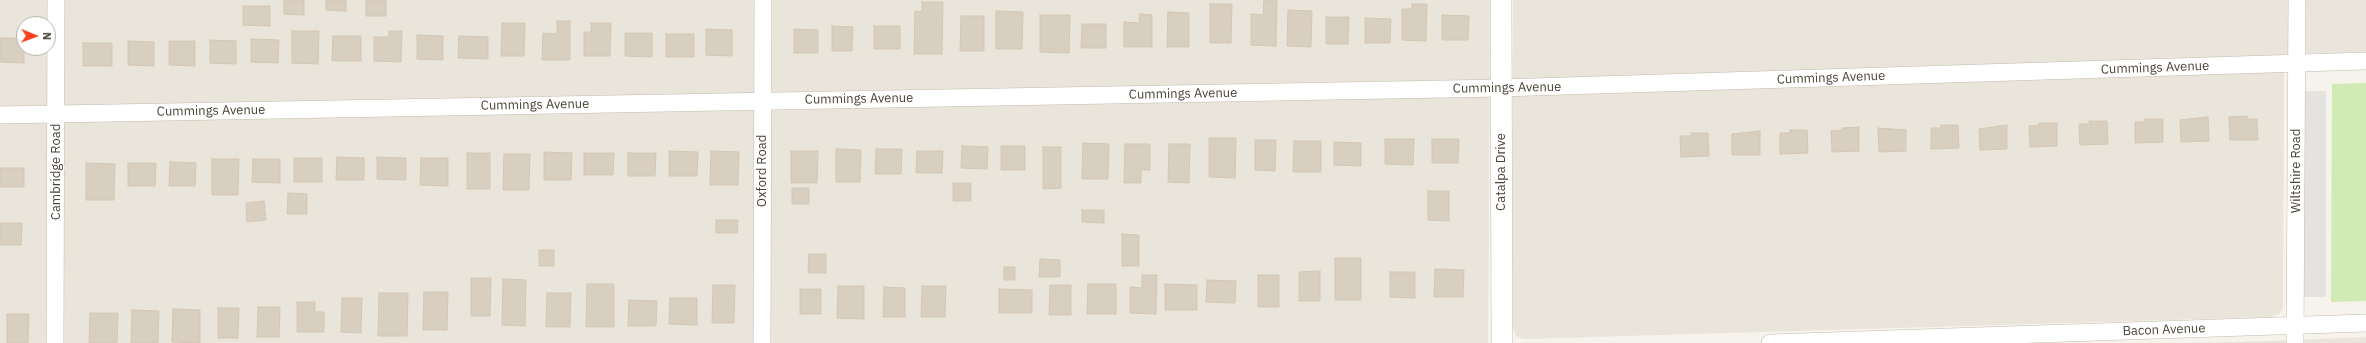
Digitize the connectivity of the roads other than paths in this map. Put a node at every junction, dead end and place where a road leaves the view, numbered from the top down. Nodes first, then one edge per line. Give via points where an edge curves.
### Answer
1 (56, 0) edge
2 (763, 0) edge
3 (1501, 0) edge
4 (2297, 0) edge
5 (2366, 61) edge
6 (2296, 63) junction
7 (1501, 88) junction
8 (762, 101) junction
9 (56, 113) junction
10 (0, 115) edge
11 (2366, 324) edge
12 (2295, 325) junction
13 (56, 343) edge
14 (762, 343) edge
15 (1502, 343) edge
16 (1770, 343) edge
17 (2295, 343) edge

1 - 9 street, Cambridge Road
2 - 8 street, Oxford Road
3 - 7 street, Catalpa Drive
4 - 6 street, Wiltshire Road
5 - 6 street, Cummings Avenue
6 - 7 street, Cummings Avenue
6 - 12 street, Wiltshire Road
7 - 8 street, Cummings Avenue
7 - 15 street, Catalpa Drive
8 - 9 street, Cummings Avenue
8 - 14 street, Oxford Road
9 - 10 street, Cummings Avenue
9 - 13 street, Cambridge Road
11 - 12 street, Bacon Avenue
12 - 16 street, Bacon Avenue
12 - 17 street, Wiltshire Road

